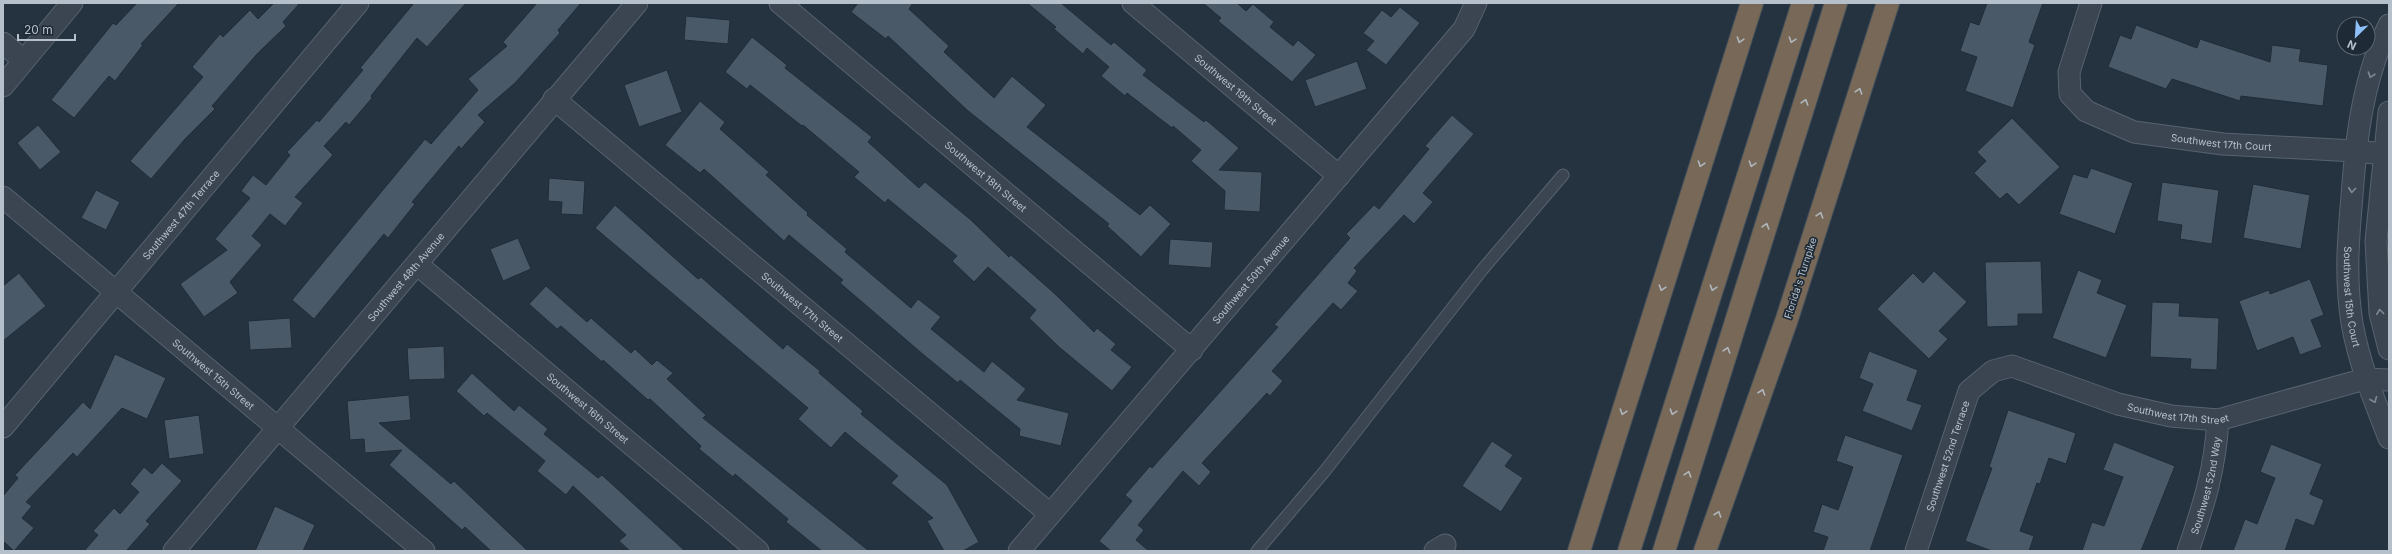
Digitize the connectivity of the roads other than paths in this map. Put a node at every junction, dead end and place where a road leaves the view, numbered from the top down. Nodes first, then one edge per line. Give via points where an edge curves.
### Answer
1 (72, 3) edge
2 (358, 3) edge
3 (637, 3) edge
4 (780, 3) edge
5 (1133, 3) edge
6 (1476, 3) edge
7 (1752, 3) edge
8 (1803, 3) edge
9 (1836, 3) edge
10 (1888, 3) edge
11 (2092, 3) edge
12 (2389, 25) edge
13 (3, 43) edge
14 (23, 60) junction
15 (3, 86) edge
16 (554, 99) junction
17 (2389, 112) edge
18 (2355, 151) junction
19 (2384, 154) junction
20 (1563, 175) dead end
21 (1339, 176) junction
22 (3, 197) edge
23 (418, 265) junction
24 (116, 293) junction
25 (1192, 350) junction
26 (2389, 350) edge
27 (1993, 371) joint
28 (2365, 379) junction
29 (2389, 380) edge
30 (2218, 420) junction
31 (3, 426) edge
32 (277, 428) junction
33 (2389, 438) edge
34 (1050, 514) junction
35 (174, 551) edge
36 (424, 551) edge
37 (758, 551) edge
38 (1019, 551) edge
39 (1258, 551) edge
40 (1579, 551) edge
41 (1629, 551) edge
42 (1664, 551) edge
43 (1705, 551) edge
44 (1916, 551) edge
45 (2188, 551) edge

1 - 14 street
2 - 24 street, Southwest 47th Terrace
3 - 16 street, Southwest 48th Avenue
4 - 25 street, Southwest 18th Street
5 - 21 street, Southwest 19th Street
6 - 21 street, Southwest 50th Avenue via 1464,29
7 -> 40 highway
8 -> 41 highway
42 -> 9 highway
43 -> 10 highway, Florida's Turnpike via 1787,319
11 - 18 street, Southwest 17th Court via 2069,72 2070,94 2086,111 2134,132 2223,144
12 -> 18 street, Southwest 15th Court via 2368,87
13 - 14 street
14 - 15 street
16 - 23 street, Southwest 48th Avenue
16 - 34 street, Southwest 17th Street
17 - 19 street
18 - 19 street, Southwest 17th Court
18 -> 28 street, Southwest 15th Court via 2346,263 2352,323
26 -> 19 street via 2380,314 2376,240
20 - 39 lane via 1482,270 1324,472
21 - 25 street, Southwest 50th Avenue
22 - 24 street, Southwest 15th Street
23 - 32 street, Southwest 48th Avenue
23 - 37 street, Southwest 16th Street
24 - 31 street, Southwest 47th Terrace
24 - 32 street, Southwest 15th Street
25 - 34 street, Southwest 50th Avenue
27 - 30 street, Southwest 17th Street via 2012,366 2118,404 2171,416
27 - 44 street, Southwest 52nd Terrace via 1969,391
28 - 29 street, Southwest 17th Street
28 - 30 street, Southwest 17th Street
28 -> 33 street, Southwest 15th Court
30 - 45 street, Southwest 52nd Way via 2217,449 2210,486
32 - 35 street, Southwest 48th Avenue
32 - 36 street, Southwest 15th Street
34 - 38 street, Southwest 50th Avenue

